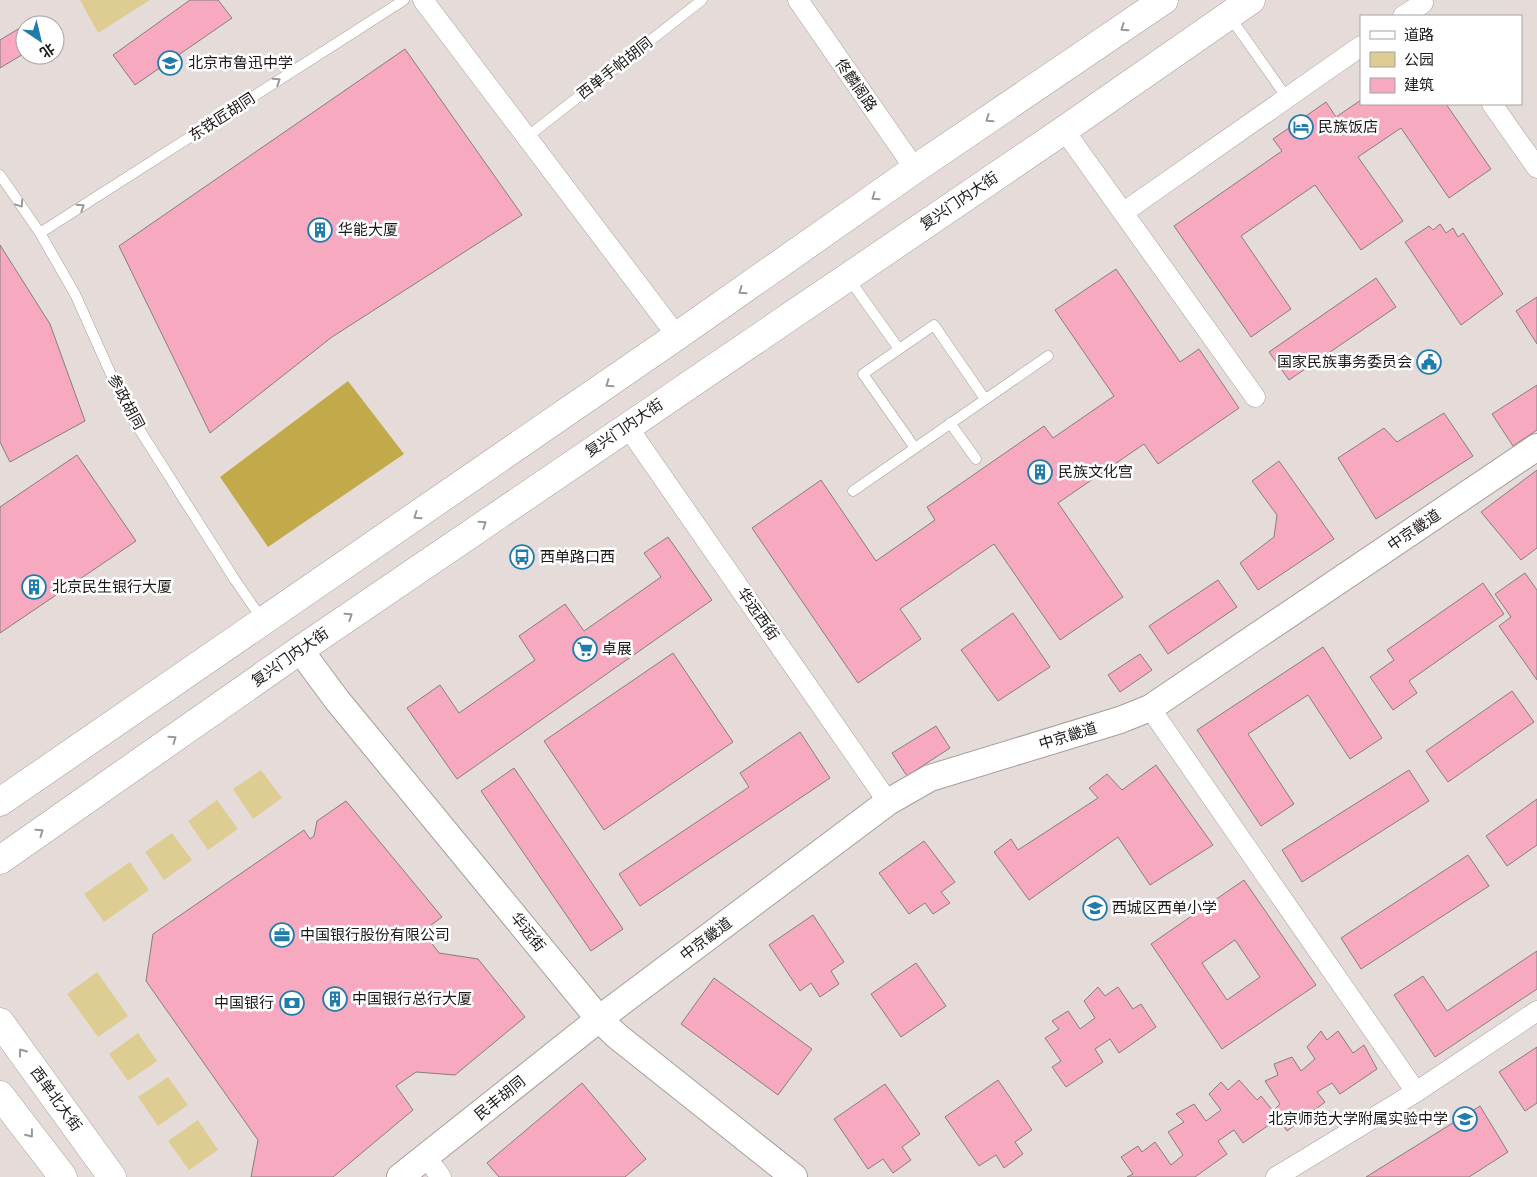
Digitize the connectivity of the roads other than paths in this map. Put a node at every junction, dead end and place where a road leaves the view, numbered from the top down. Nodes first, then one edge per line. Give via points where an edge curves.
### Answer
1 (404, 0) edge
2 (423, 0) edge
3 (702, 0) edge
4 (798, 0) edge
5 (1164, 0) edge
6 (1251, 0) edge
7 (1425, 6) edge
8 (1406, 15) edge
9 (1228, 16) junction
10 (1360, 47) edge
11 (1287, 98) junction
12 (1493, 105) edge
13 (1064, 130) junction
14 (527, 137) junction
15 (1537, 168) edge
16 (915, 170) junction
17 (0, 175) edge
18 (1124, 212) junction
19 (40, 233) junction
20 (848, 276) junction
21 (677, 336) junction
22 (899, 349) junction
23 (1048, 356) dead end
24 (1255, 397) dead end
25 (985, 399) junction
26 (950, 423) junction
27 (627, 426) junction
28 (1537, 447) edge
29 (915, 448) junction
30 (976, 459) dead end
31 (852, 490) dead end
32 (264, 622) junction
33 (300, 650) junction
34 (1150, 708) junction
35 (0, 802) edge
36 (888, 802) junction
37 (0, 860) edge
38 (1537, 1011) edge
39 (599, 1019) junction
40 (0, 1022) edge
41 (1416, 1092) junction
42 (0, 1095) edge
43 (433, 1167) edge
44 (63, 1177) edge
45 (112, 1177) edge
46 (400, 1177) edge
47 (794, 1177) edge
48 (1276, 1177) edge

19 -> 1 lane, 东铁匠胡同
2 - 14 street
3 - 14 lane, 西单手帕胡同
4 - 16 street, 佟麟阁路
5 -> 16 main road
6 - 9 main road, 复兴门内大街
7 - 8 street
9 - 11 lane
9 - 13 main road, 复兴门内大街
10 - 11 street
11 - 18 street
12 - 15 street
13 - 18 street
13 - 20 main road, 复兴门内大街
14 - 21 street
16 -> 21 main road
17 -> 19 lane, 参政胡同
18 - 24 street
19 - 32 lane, 参政胡同 via 75,294 127,410
20 - 22 lane
20 - 27 main road, 复兴门内大街
21 -> 32 main road
22 - 25 lane via 934,325
22 - 29 lane via 863,374
23 - 25 lane
25 - 26 lane
26 - 29 lane
26 - 30 lane
33 -> 27 main road, 复兴门内大街
27 - 36 street, 华远西街
28 - 34 street, 中京畿道
29 - 31 lane
32 - 35 main road
37 -> 33 main road, 复兴门内大街
33 - 39 street, 华远街 via 337,700
34 - 36 street, 中京畿道 via 930,778
34 - 41 street
36 - 39 street, 中京畿道
38 - 41 street
39 - 43 street, 民丰胡同
39 - 47 street, 华远街
45 -> 40 main road, 西单北大街
41 - 48 street
42 -> 44 main road
43 - 46 street, 民丰胡同

